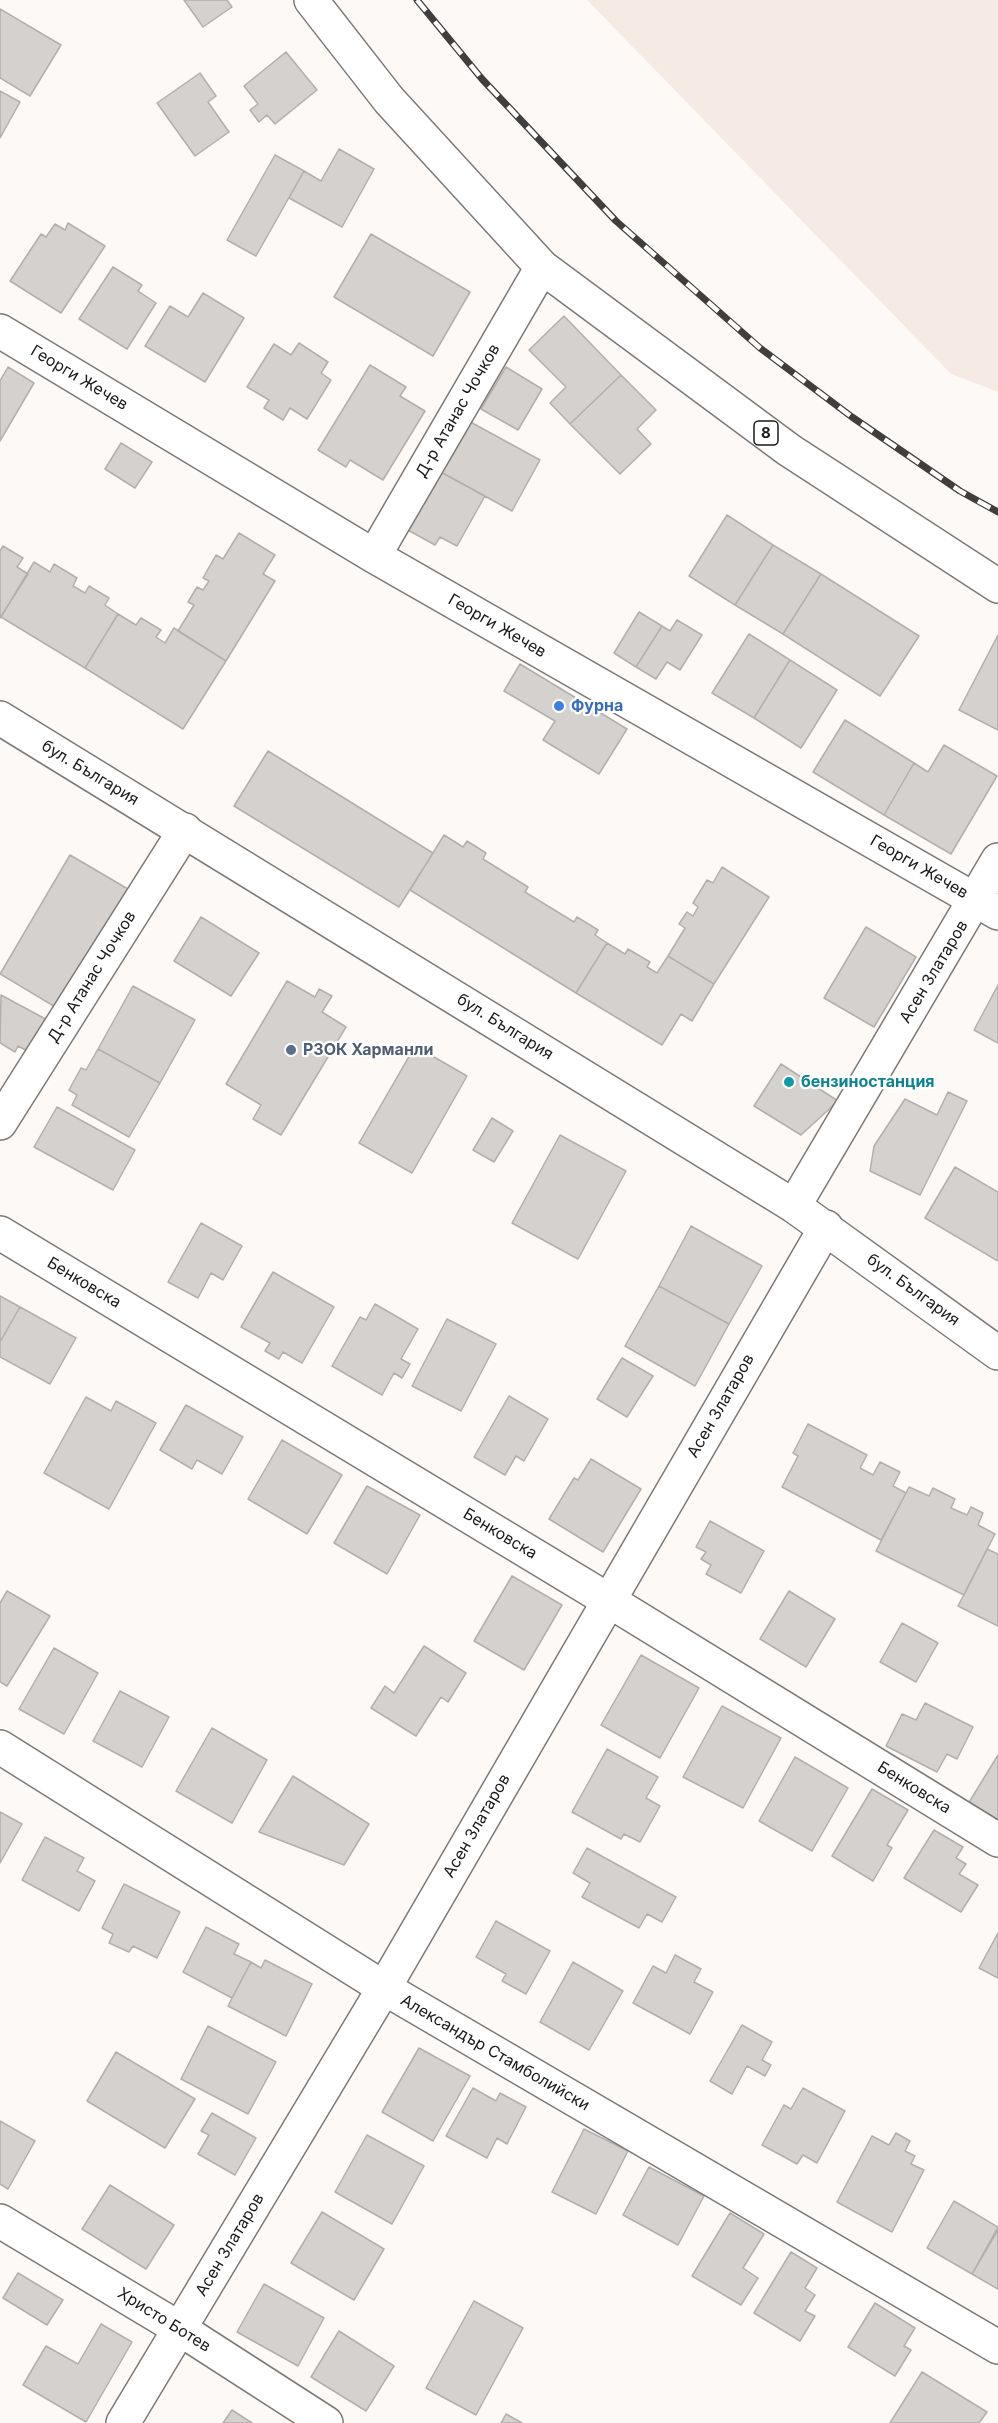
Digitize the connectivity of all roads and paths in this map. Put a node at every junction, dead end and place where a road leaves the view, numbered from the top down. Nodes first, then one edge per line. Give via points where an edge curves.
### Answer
1 (311, 0) edge
2 (542, 267) junction
3 (0, 331) edge
4 (374, 556) junction
5 (998, 586) edge
6 (0, 718) edge
7 (185, 830) junction
8 (998, 860) edge
9 (987, 907) edge
10 (0, 1123) edge
11 (794, 1206) junction
12 (826, 1227) junction
13 (0, 1233) edge
14 (998, 1353) edge
15 (608, 1600) junction
16 (0, 1747) edge
17 (998, 1840) edge
18 (384, 1988) junction
19 (0, 2221) edge
20 (180, 2329) junction
21 (998, 2347) edge
22 (123, 2423) edge
23 (326, 2423) edge

1 - 2 street, 8 via 389,100
2 - 4 street, Д-р Атанас Чочков
2 - 5 street, 8 via 789,450
3 - 4 street, Георги Жечев
4 - 9 street, Георги Жечев
6 - 7 street, бул. България
7 - 10 street, Д-р Атанас Чочков
7 - 11 street, бул. България
8 - 9 street, Асен Златаров
9 - 11 street, Асен Златаров
11 - 12 street, бул. България
12 - 14 street, бул. България
12 - 15 street, Асен Златаров
13 - 15 street, Бенковска
15 - 17 street, Бенковска
15 - 18 street, Асен Златаров
16 - 18 street, Александър Стамболийски
18 - 20 street, Асен Златаров
18 - 21 street, Александър Стамболийски
19 - 20 street, Христо Ботев
20 - 22 street, Асен Златаров
20 - 23 street, Христо Ботев

